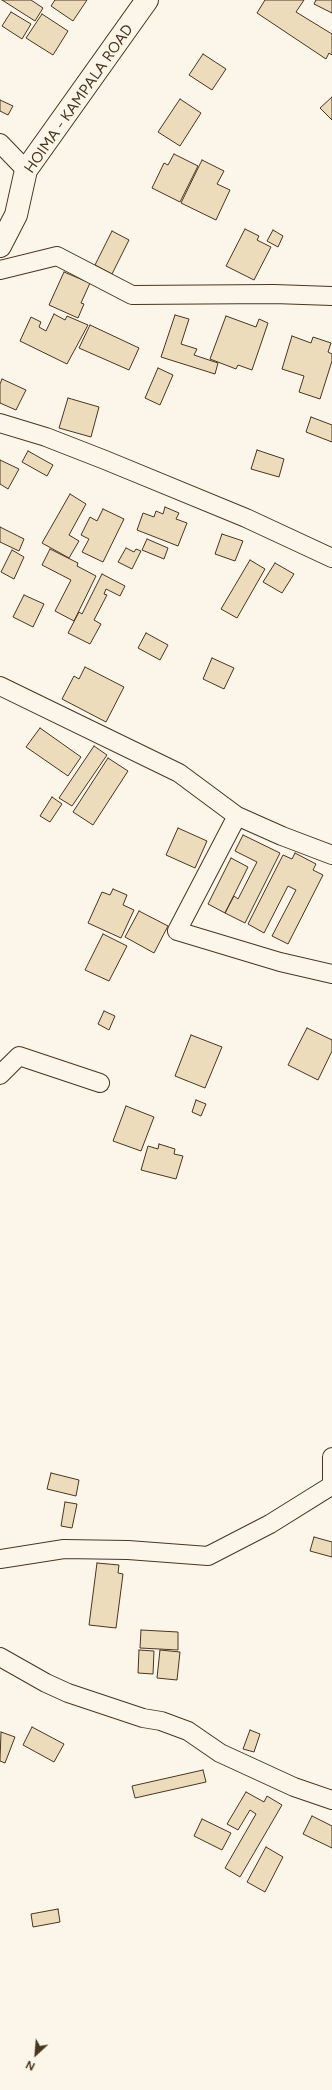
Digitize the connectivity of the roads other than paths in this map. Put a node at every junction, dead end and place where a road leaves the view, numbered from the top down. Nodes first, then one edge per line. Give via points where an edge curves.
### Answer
1 (147, 0) edge
2 (0, 143) edge
3 (26, 170) junction
4 (0, 246) edge
5 (0, 270) edge
6 (332, 296) edge
7 (0, 423) edge
8 (332, 558) edge
9 (0, 686) edge
10 (237, 816) junction
11 (332, 855) edge
12 (332, 974) edge
13 (0, 1075) edge
14 (100, 1083) dead end
15 (332, 1457) edge
16 (332, 1486) edge
17 (0, 1559) edge
18 (0, 1657) edge
19 (332, 1800) edge

1 - 3 main road, HOIMA - KAMPALA ROAD
2 - 3 street
3 - 4 main road, HOIMA - KAMPALA ROAD via 16,215
5 - 6 street via 57,256 132,294
7 - 8 street via 46,437 105,460 246,518
9 - 10 street via 179,773
10 - 11 street
10 - 12 street via 177,931 280,962
13 - 14 street via 19,1056
15 - 16 street
16 - 17 street via 270,1524 208,1556 128,1550 64,1549
18 - 19 street via 61,1690 143,1718 161,1721 188,1732 227,1756 294,1787

